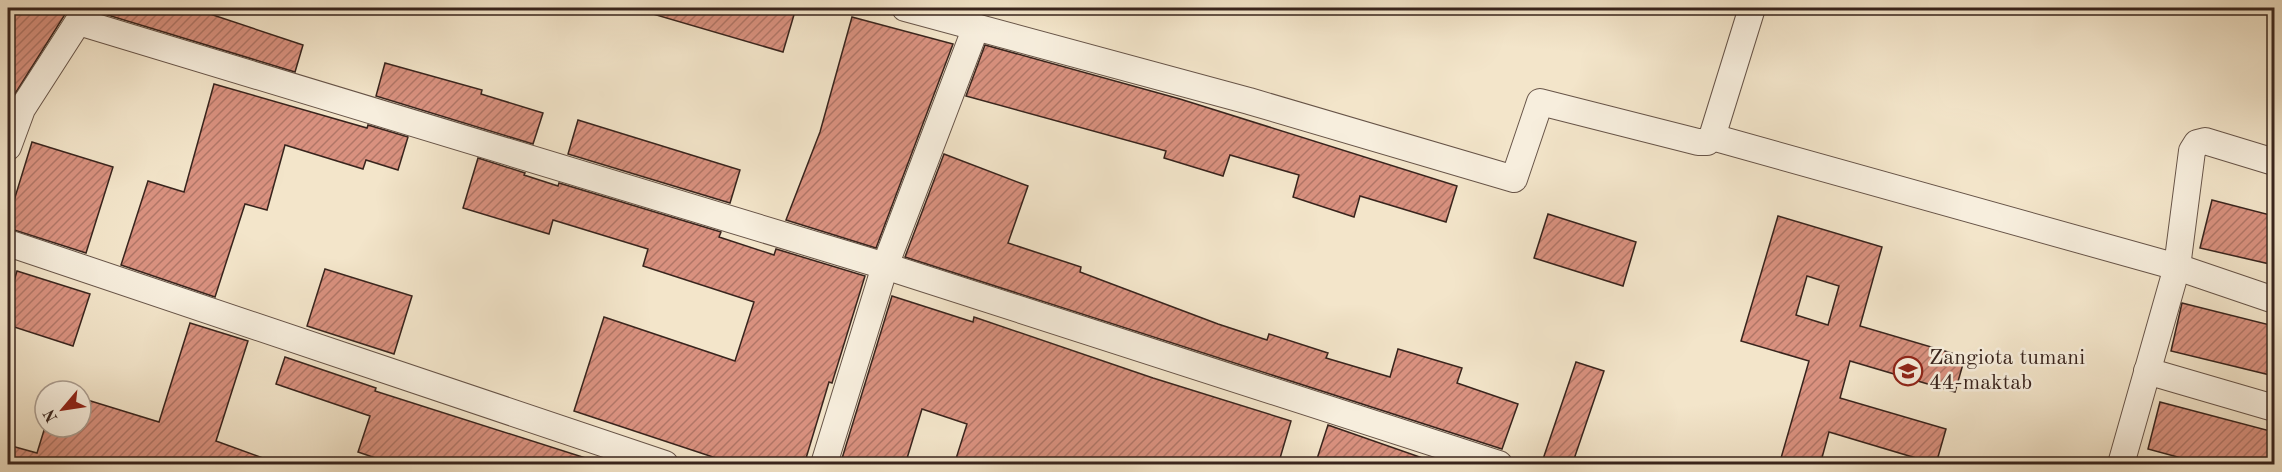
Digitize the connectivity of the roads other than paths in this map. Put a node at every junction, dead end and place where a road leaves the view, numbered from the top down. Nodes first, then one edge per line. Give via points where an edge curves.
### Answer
1 (905, 8) edge
2 (1752, 8) edge
3 (83, 15) edge
4 (976, 27) junction
5 (1712, 137) junction
6 (8, 147) edge
7 (2274, 162) edge
8 (8, 243) edge
9 (885, 266) junction
10 (2177, 267) junction
11 (2274, 300) edge
12 (2147, 371) junction
13 (2274, 408) edge
14 (664, 465) edge
15 (824, 465) edge
16 (1499, 465) edge
17 (2121, 465) edge

1 - 4 street
2 - 5 street
3 - 6 street via 22,109
3 - 9 street
4 - 5 street via 1249,101 1514,179 1540,102 1698,142 1707,142
4 - 9 street
5 - 10 street
7 - 10 street via 2205,141 2197,143 2192,151
8 - 14 street
9 - 15 street
9 - 16 street
10 - 11 street
10 - 12 street
12 - 13 street
12 - 17 street

